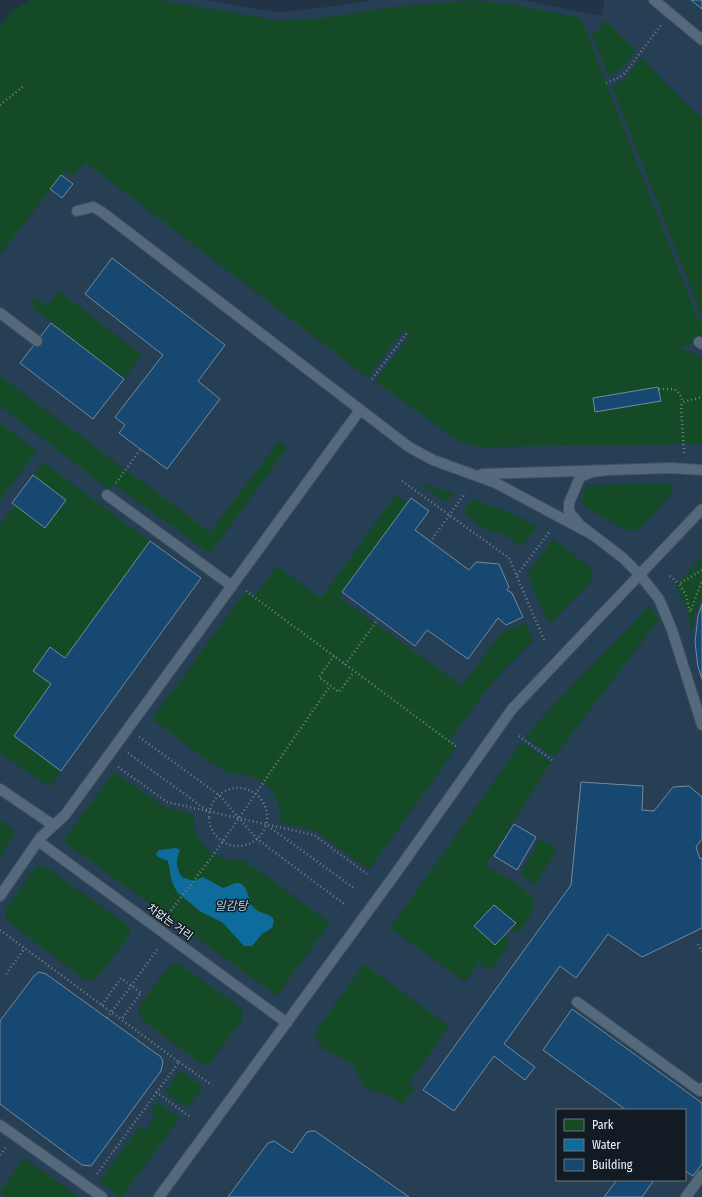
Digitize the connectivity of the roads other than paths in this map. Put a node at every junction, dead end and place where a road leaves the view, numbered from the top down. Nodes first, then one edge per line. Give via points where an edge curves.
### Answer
1 (654, 0) edge
2 (702, 40) edge
3 (77, 211) dead end
4 (0, 313) edge
5 (37, 341) dead end
6 (360, 410) junction
7 (609, 470) junction
8 (702, 470) edge
9 (474, 473) junction
10 (107, 495) dead end
11 (702, 509) edge
12 (593, 535) junction
13 (640, 575) junction
14 (232, 586) junction
15 (702, 725) edge
16 (0, 788) edge
17 (53, 825) junction
18 (38, 841) junction
19 (0, 896) edge
20 (578, 1002) dead end
21 (287, 1023) junction
22 (702, 1088) edge
23 (0, 1124) edge
24 (702, 1175) edge
25 (102, 1197) edge
26 (159, 1197) edge
27 (686, 1197) edge

1 - 2 lane
3 - 6 lane via 93,207 102,212
4 - 5 lane
6 - 9 lane via 409,447 433,460
6 - 14 lane
7 - 8 lane
7 - 9 lane via 500,475
7 - 12 lane via 592,472 580,478 568,508 572,516
9 - 12 lane
10 - 14 lane
11 - 13 lane
12 - 13 lane
13 - 15 lane via 654,592 669,620
13 - 21 lane via 512,709
14 - 17 lane via 65,815
16 - 17 lane
17 - 18 lane
18 - 19 lane
18 - 21 lane, 차없는 거리
20 - 22 lane via 700,1090
21 - 26 lane
23 - 25 lane
24 - 27 lane

